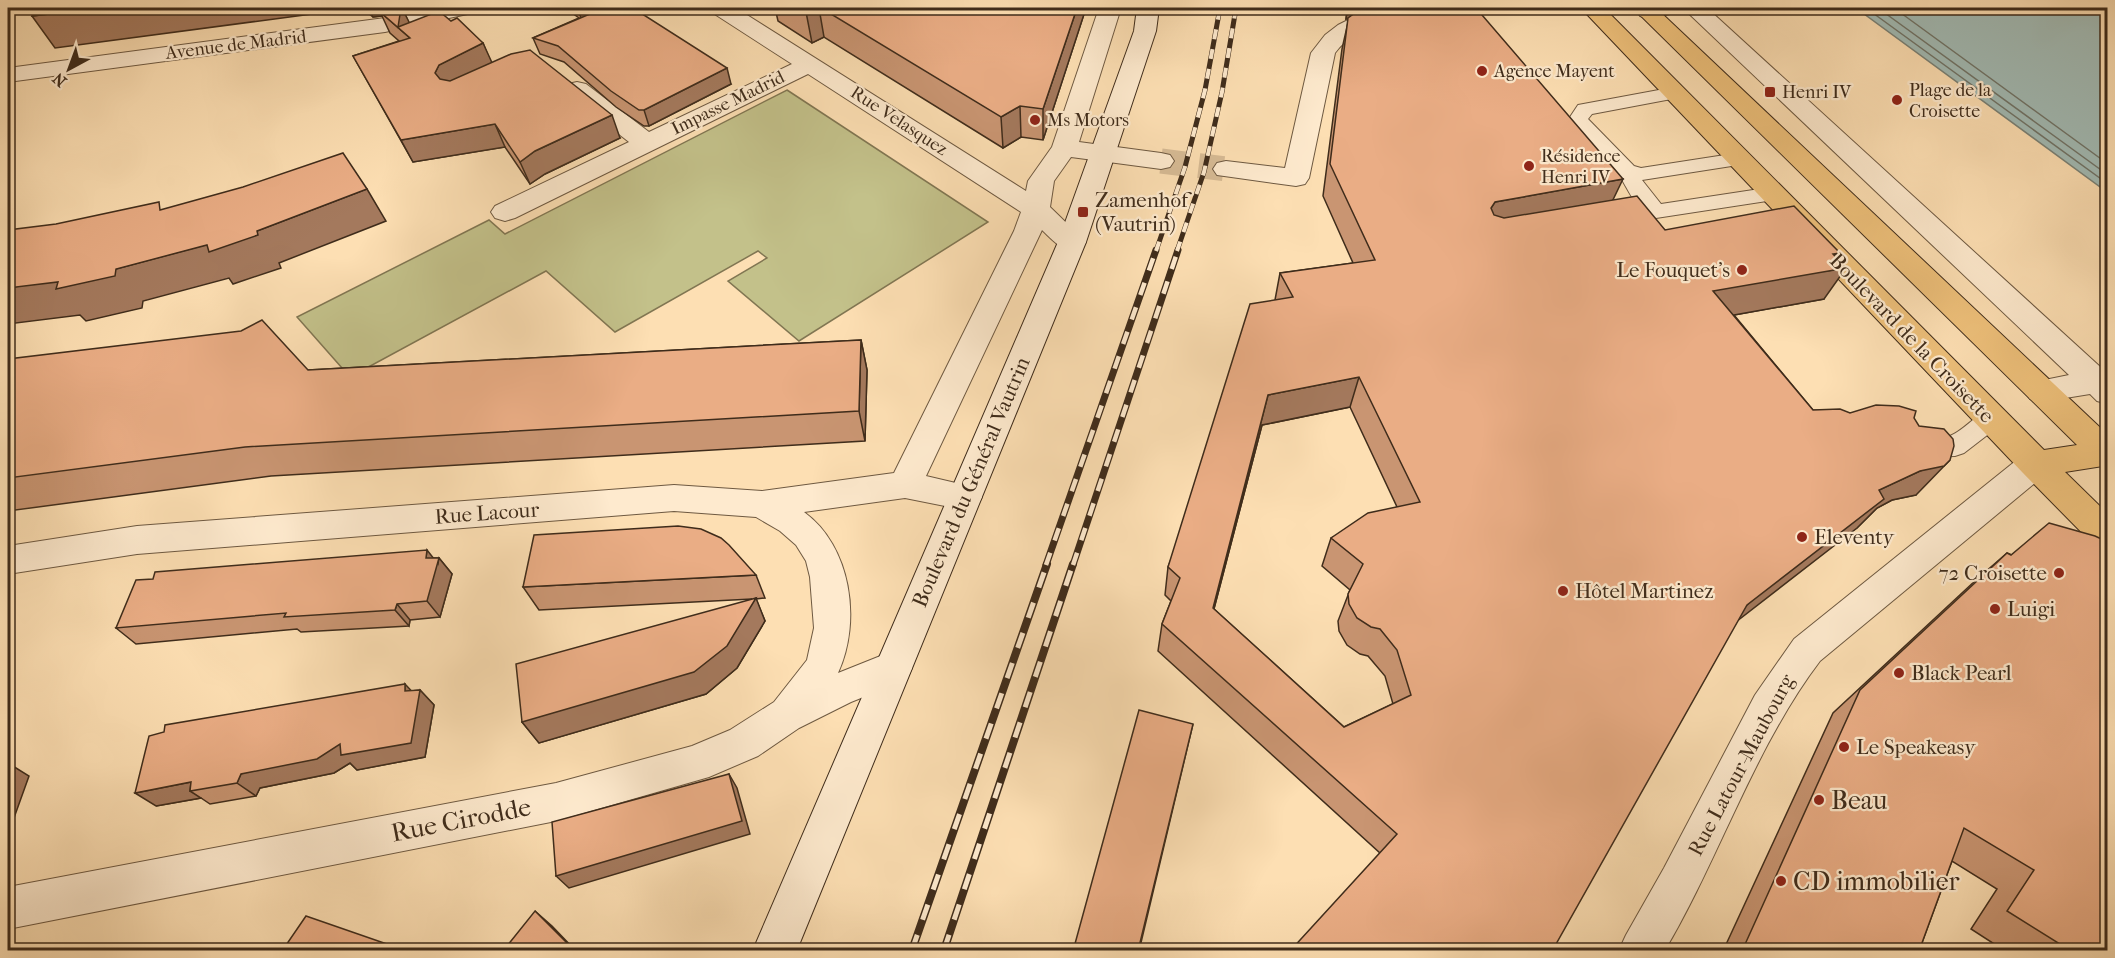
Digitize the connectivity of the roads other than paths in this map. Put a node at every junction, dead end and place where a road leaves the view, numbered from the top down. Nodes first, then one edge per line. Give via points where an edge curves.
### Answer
1 (464, 8) edge
2 (721, 8) edge
3 (1110, 8) edge
4 (1148, 8) edge
5 (1449, 8) edge
6 (1592, 8) edge
7 (1694, 8) edge
8 (1653, 9) edge
9 (810, 64) junction
10 (8, 75) edge
11 (562, 76) edge
12 (1675, 93) junction
13 (1831, 124) junction
14 (1776, 133) junction
15 (647, 143) junction
16 (1064, 148) junction
17 (1103, 153) junction
18 (1738, 159) junction
19 (1161, 161) tunnel mouth
20 (1226, 169) tunnel mouth
21 (1627, 170) junction
22 (1773, 194) junction
23 (1036, 209) junction
24 (1656, 211) junction
25 (505, 212) dead end
26 (1632, 215) edge
27 (1072, 242) junction
28 (2102, 387) edge
29 (2041, 391) junction
30 (1990, 419) junction
31 (1901, 447) edge
32 (2106, 454) edge
33 (2035, 464) junction
34 (905, 485) junction
35 (965, 497) junction
36 (762, 504) junction
37 (2108, 537) edge
38 (8, 560) edge
39 (893, 668) junction
40 (785, 716) junction
41 (8, 908) edge
42 (775, 951) edge
43 (1641, 951) edge

1 - 10 street, Avenue de Madrid via 385,26
2 - 9 street, Rue Velasquez
3 - 16 street
4 - 17 street, Boulevard du Général Vautrin via 1145,31
5 - 20 street via 1377,18 1329,40 1296,178
6 - 12 main road, Boulevard de la Croisette
7 - 13 street
8 - 14 main road
9 - 15 street, Impasse Madrid
9 - 23 street, Rue Velasquez
11 - 15 street, Impasse Madrid
12 - 18 main road, Boulevard de la Croisette
12 - 21 lane via 1585,109 1578,120
13 - 14 street
13 - 28 street via 2074,347
14 - 29 main road
15 - 25 street, Impasse Madrid
16 - 17 street
16 - 23 street via 1041,181
17 - 19 street
17 - 27 street, Boulevard du Général Vautrin
18 - 21 lane via 1641,174
18 - 22 main road, Boulevard de la Croisette
21 - 24 lane via 1635,188
22 - 24 lane
22 - 30 main road, Boulevard de la Croisette
23 - 27 street, Rue Velasquez
23 - 34 street
24 - 26 lane
27 - 35 street, Boulevard du Général Vautrin
28 - 29 street
29 - 32 main road
30 - 31 lane via 1955,446
30 - 33 main road, Boulevard de la Croisette
32 - 33 main road
33 - 37 main road, Boulevard de la Croisette
33 - 43 street, Rue Latour-Maubourg via 1807,650 1789,672
34 - 35 street, Rue Lacour
34 - 36 street, Rue Lacour
35 - 39 street, Boulevard du Général Vautrin
36 - 38 street, Rue Lacour via 674,498 137,540
36 - 40 street via 810,537 832,593 832,629 826,658 812,685
39 - 40 street, Rue Cirodde
39 - 42 street, Boulevard du Général Vautrin
40 - 41 street, Rue Cirodde via 744,743 695,764 556,802

